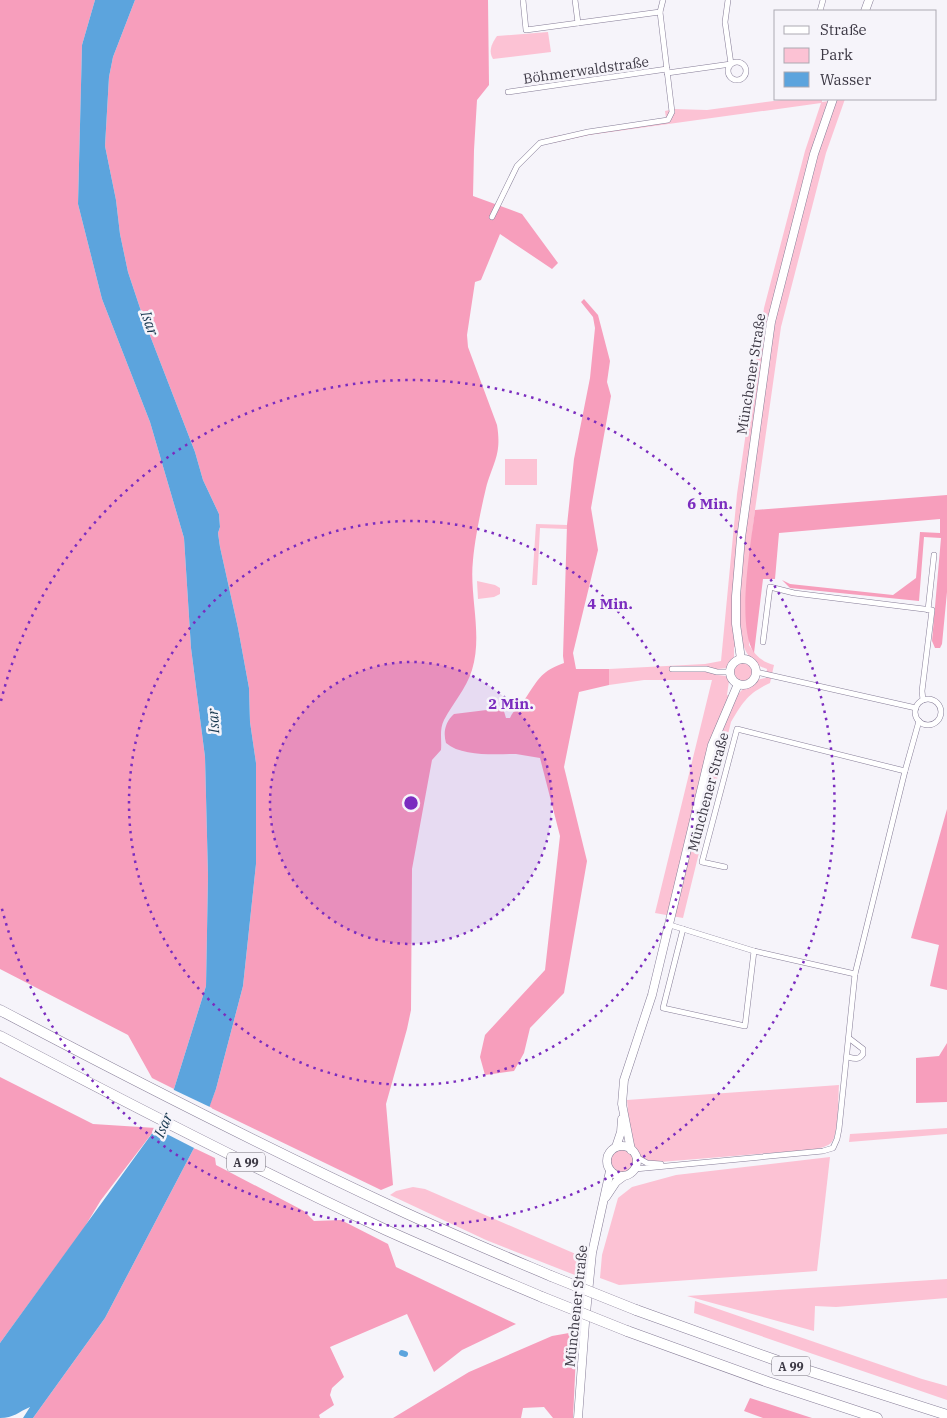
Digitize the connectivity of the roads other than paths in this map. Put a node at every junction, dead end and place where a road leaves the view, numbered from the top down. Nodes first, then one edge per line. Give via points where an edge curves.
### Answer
1 (523, 0) edge
2 (574, 0) edge
3 (663, 0) edge
4 (728, 0) edge
5 (660, 12) junction
6 (578, 23) junction
7 (667, 71) junction
8 (508, 92) dead end
9 (833, 100) edge
10 (492, 217) dead end
11 (934, 555) dead end
12 (928, 610) junction
13 (763, 642) dead end
14 (741, 659) junction
15 (672, 669) dead end
16 (730, 672) junction
17 (756, 672) junction
18 (738, 684) junction
19 (923, 700) junction
20 (916, 708) junction
21 (944, 711) edge
22 (919, 721) junction
23 (905, 771) junction
24 (725, 867) dead end
25 (670, 925) junction
26 (683, 929) junction
27 (754, 951) junction
28 (855, 974) junction
29 (0, 1010) edge
30 (0, 1036) edge
31 (850, 1039) junction
32 (848, 1057) junction
33 (623, 1110) junction
34 (616, 1148) junction
35 (631, 1150) junction
36 (636, 1157) junction
37 (668, 1165) junction
38 (635, 1169) junction
39 (610, 1171) junction
40 (624, 1176) junction
41 (605, 1198) junction
42 (947, 1415) edge
43 (578, 1418) edge
44 (877, 1418) edge

1 - 6 street via 526,30
2 - 6 street
3 - 5 street
4 - 7 street, Böhmerwaldstraße via 725,22 731,64
5 - 6 street
5 - 7 street
7 - 8 street, Böhmerwaldstraße
7 - 10 street via 672,112 668,120 540,143 517,166
9 - 14 main road, Münchener Straße via 814,154 770,322 740,548 736,624
11 - 12 street
12 - 13 street via 794,594 770,587
12 - 19 street via 932,610
14 - 16 main road via 733,664
14 - 17 main road via 752,663
15 - 16 street via 706,668
16 - 18 main road
17 - 18 main road via 750,682
17 - 20 street
18 - 25 main road, Münchener Straße via 712,745
19 - 20 street
19 - 21 street via 935,701
20 - 22 street
21 - 22 street via 931,724
22 - 23 street
23 - 24 street, Münchener Straße via 738,729 702,862
23 - 28 street
25 - 26 street
25 - 33 main road, Münchener Straße via 652,995 624,1080
26 - 27 street
26 - 27 street via 663,1008 745,1026
27 - 28 street
28 - 31 street
29 - 42 highway, A 99, bridge via 258,1143 397,1209 551,1276 778,1361
30 - 44 highway, A 99, bridge via 249,1164 386,1230 627,1331
31 - 32 street
31 - 32 street via 863,1049 864,1054 855,1059
32 - 37 street via 839,1132 833,1148
33 - 34 main road, Münchener Straße via 622,1132
33 - 35 main road, Münchener Straße
34 - 35 main road via 624,1146
34 - 39 main road via 607,1158
35 - 36 main road
36 - 37 street
36 - 38 main road
37 - 38 street
38 - 40 main road
39 - 40 main road
39 - 41 main road, Münchener Straße
40 - 41 main road, Münchener Straße
41 - 43 main road, Münchener Straße via 592,1253

